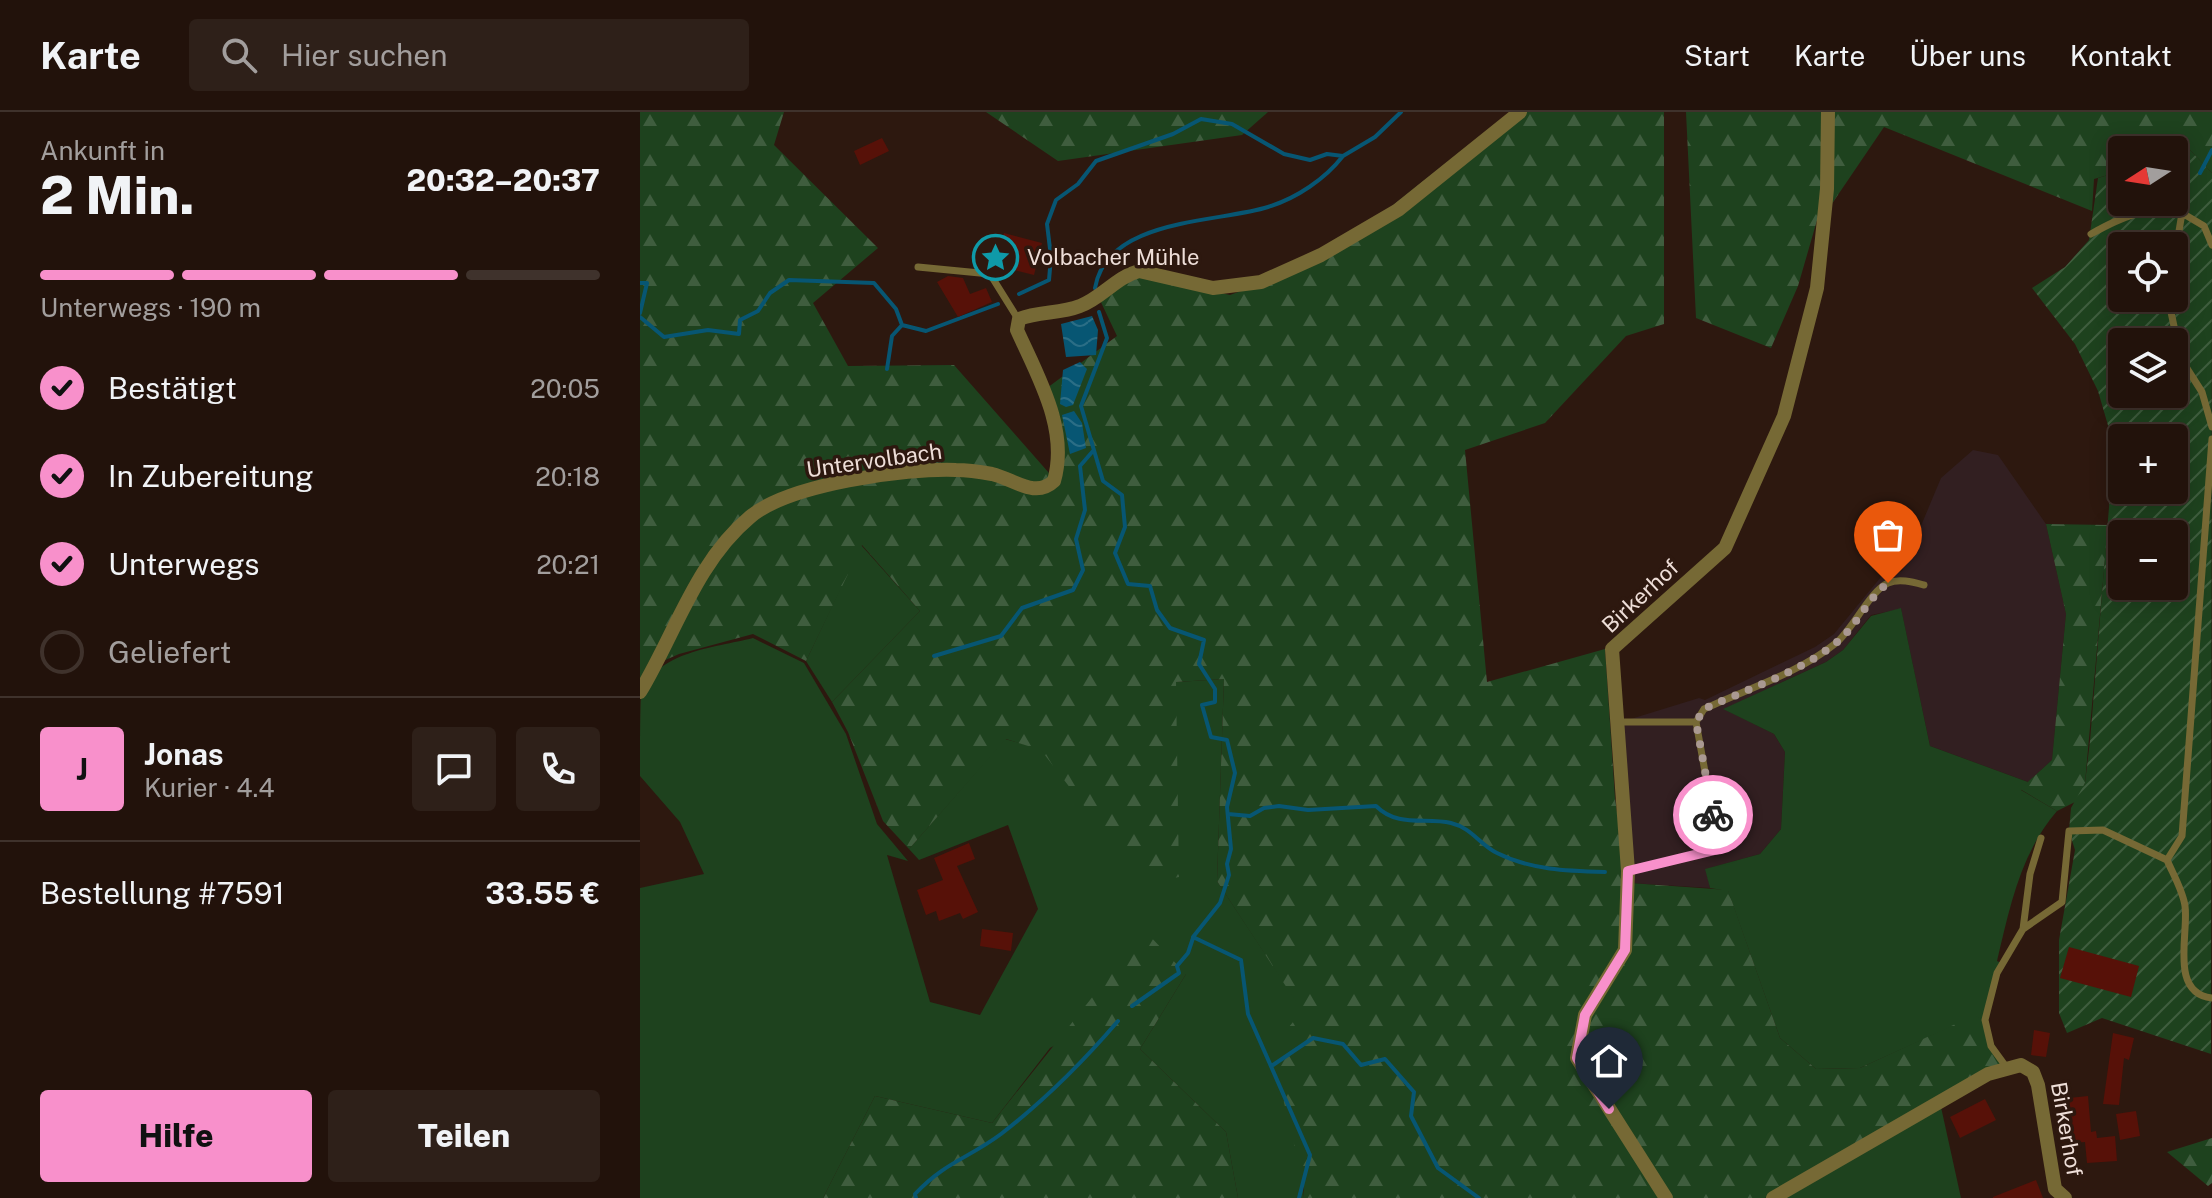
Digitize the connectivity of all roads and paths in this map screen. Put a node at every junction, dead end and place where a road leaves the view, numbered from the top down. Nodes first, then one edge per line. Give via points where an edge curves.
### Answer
1 (1520, 112) edge
2 (1828, 112) edge
3 (2122, 216) edge
4 (2187, 216) edge
5 (2091, 234) dead end
6 (2212, 245) edge
7 (918, 267) dead end
8 (2171, 312) edge
9 (1019, 319) junction
10 (2212, 427) edge
11 (2212, 439) edge
12 (1924, 585) dead end
13 (640, 692) edge
14 (1616, 722) junction
15 (1696, 722) junction
16 (2041, 838) dead end
17 (2167, 860) junction
18 (1628, 871) junction
19 (2023, 929) junction
20 (2212, 998) edge
21 (2007, 1068) junction
22 (1666, 1198) edge
23 (1773, 1198) edge
24 (2065, 1198) edge

1 - 9 street via 1398,210 1321,255 1261,282 1213,288 1139,271 1078,308
2 - 14 street, Birkerhof via 1817,288 1784,416 1725,548 1612,649
3 - 5 lane
4 - 6 lane via 2204,226
7 - 9 lane via 990,274
8 - 10 lane via 2181,359 2202,392
9 - 13 street, Untervolbach via 1017,330 1044,391 1059,444 1054,481 1034,490 994,475 955,470 821,486 769,505 732,533 684,604
11 - 17 lane via 2182,836
12 - 15 lane via 1888,583 1840,641 1704,709
14 - 15 lane
14 - 18 street, Birkerhof
15 - 18 lane via 1719,849
16 - 19 lane
17 - 19 lane via 2103,830 2069,831 2062,902
17 - 20 lane via 2185,906 2184,972 2192,988
18 - 22 street, Birkerhof via 1625,950 1585,1015 1577,1058
19 - 21 lane via 1997,973 1985,1020 1991,1046
21 - 23 street
21 - 24 street, Birkerhof via 2021,1065 2033,1072 2055,1189

